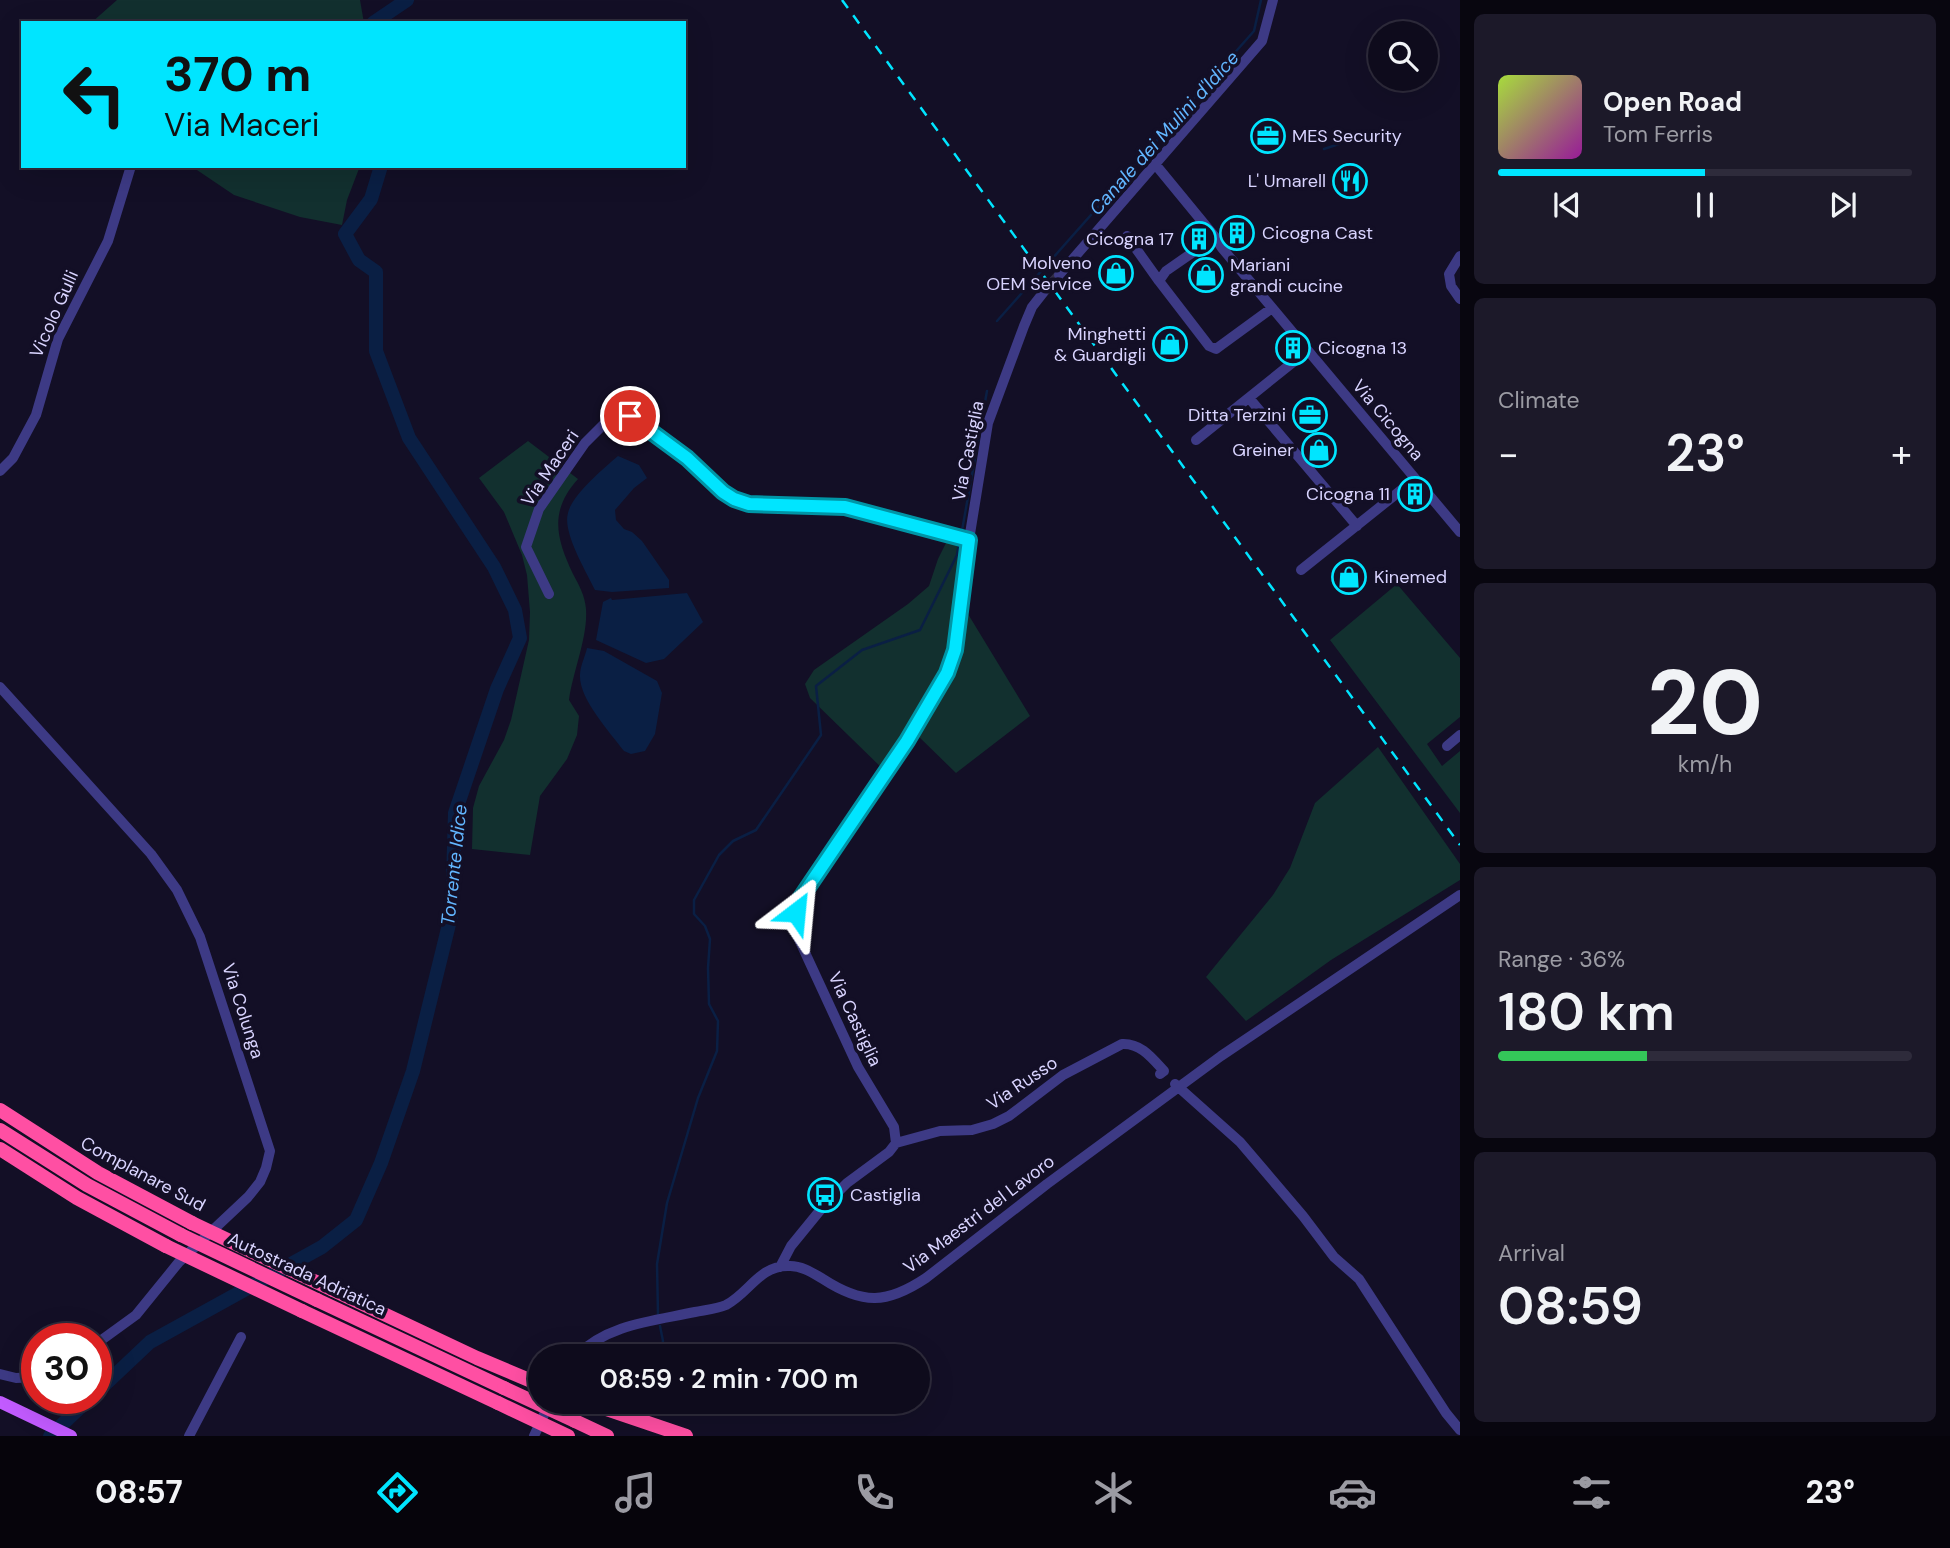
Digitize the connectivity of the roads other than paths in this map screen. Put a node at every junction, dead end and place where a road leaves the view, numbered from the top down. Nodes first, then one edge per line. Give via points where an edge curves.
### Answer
1 (1273, 0) edge
2 (1155, 164) junction
3 (130, 168) edge
4 (1127, 236) dead end
5 (1215, 237) junction
6 (1460, 256) edge
7 (1059, 275) tunnel mouth
8 (1159, 281) junction
9 (1043, 293) tunnel mouth
10 (1460, 299) edge
11 (1272, 308) junction
12 (1307, 351) junction
13 (1249, 398) junction
14 (1196, 440) dead end
15 (0, 471) edge
16 (1415, 479) junction
17 (1357, 526) junction
18 (1460, 532) edge
19 (963, 538) junction
20 (1301, 570) dead end
21 (549, 594) dead end
22 (0, 687) edge
23 (1460, 734) edge
24 (1447, 746) dead end
25 (1460, 895) edge
26 (1160, 1074) dead end
27 (1177, 1085) junction
28 (0, 1110) edge
29 (0, 1130) edge
30 (896, 1143) junction
31 (0, 1149) edge
32 (795, 1241) junction
33 (794, 1266) junction
34 (780, 1267) junction
35 (112, 1333) edge
36 (241, 1337) dead end
37 (591, 1344) edge
38 (0, 1374) edge
39 (21, 1378) edge
40 (528, 1380) edge
41 (3, 1404) edge
42 (544, 1414) edge
43 (621, 1414) edge
44 (1460, 1430) edge
45 (71, 1436) edge
46 (190, 1436) edge
47 (534, 1436) edge
48 (568, 1436) edge
49 (607, 1436) edge
50 (686, 1436) edge

1 - 2 street via 1262,41
2 - 5 street, Via Cicogna
2 - 7 street
3 - 15 street, Vicolo Gulli via 108,241 58,339 36,415 13,458
4 - 8 street
5 - 8 street via 1166,271
5 - 11 street, Via Cicogna
6 - 10 street via 1449,274
8 - 11 street via 1216,349
9 - 19 street, Via Castiglia via 1032,307 988,423
11 - 12 street, Via Cicogna
12 - 13 street
12 - 16 street, Via Cicogna
13 - 14 street
13 - 17 street
16 - 17 street, Via Cicogna
16 - 18 street, Via Cicogna
17 - 20 street, Via Cicogna
19 - 21 street, Via Maceri via 845,507 749,504 734,499 630,416 606,422 585,443 539,509 526,547
19 - 30 street, Via Castiglia via 955,650 947,673 907,741 800,899 794,920 858,1068 894,1127
22 - 35 street, Via Colunga via 151,854 177,890 201,937 270,1151 267,1168 248,1197 179,1262 136,1315
23 - 24 street
25 - 27 street, Via Maestri del Lavoro
26 - 30 street, Via Russo via 1164,1071 1139,1047 1122,1044 1063,1075 993,1124
27 - 33 street, Via Maestri del Lavoro via 905,1292 879,1298 854,1296
27 - 44 street via 1240,1142 1334,1257 1359,1279
28 - 40 highway, Complanare Sud, bridge via 98,1173 192,1223
29 - 49 highway, Autostrada Adriatica, bridge via 87,1185 181,1235
30 - 32 street, Via Russo via 838,1191
31 - 48 highway, Autostrada Adriatica, bridge via 166,1246
32 - 33 street
32 - 34 street, Via Russo
33 - 34 street, Via Russo
34 - 37 street, Via Russo via 761,1275 728,1304 615,1330
36 - 46 street
38 - 39 street
41 - 45 main road
42 - 47 street
43 - 50 highway

